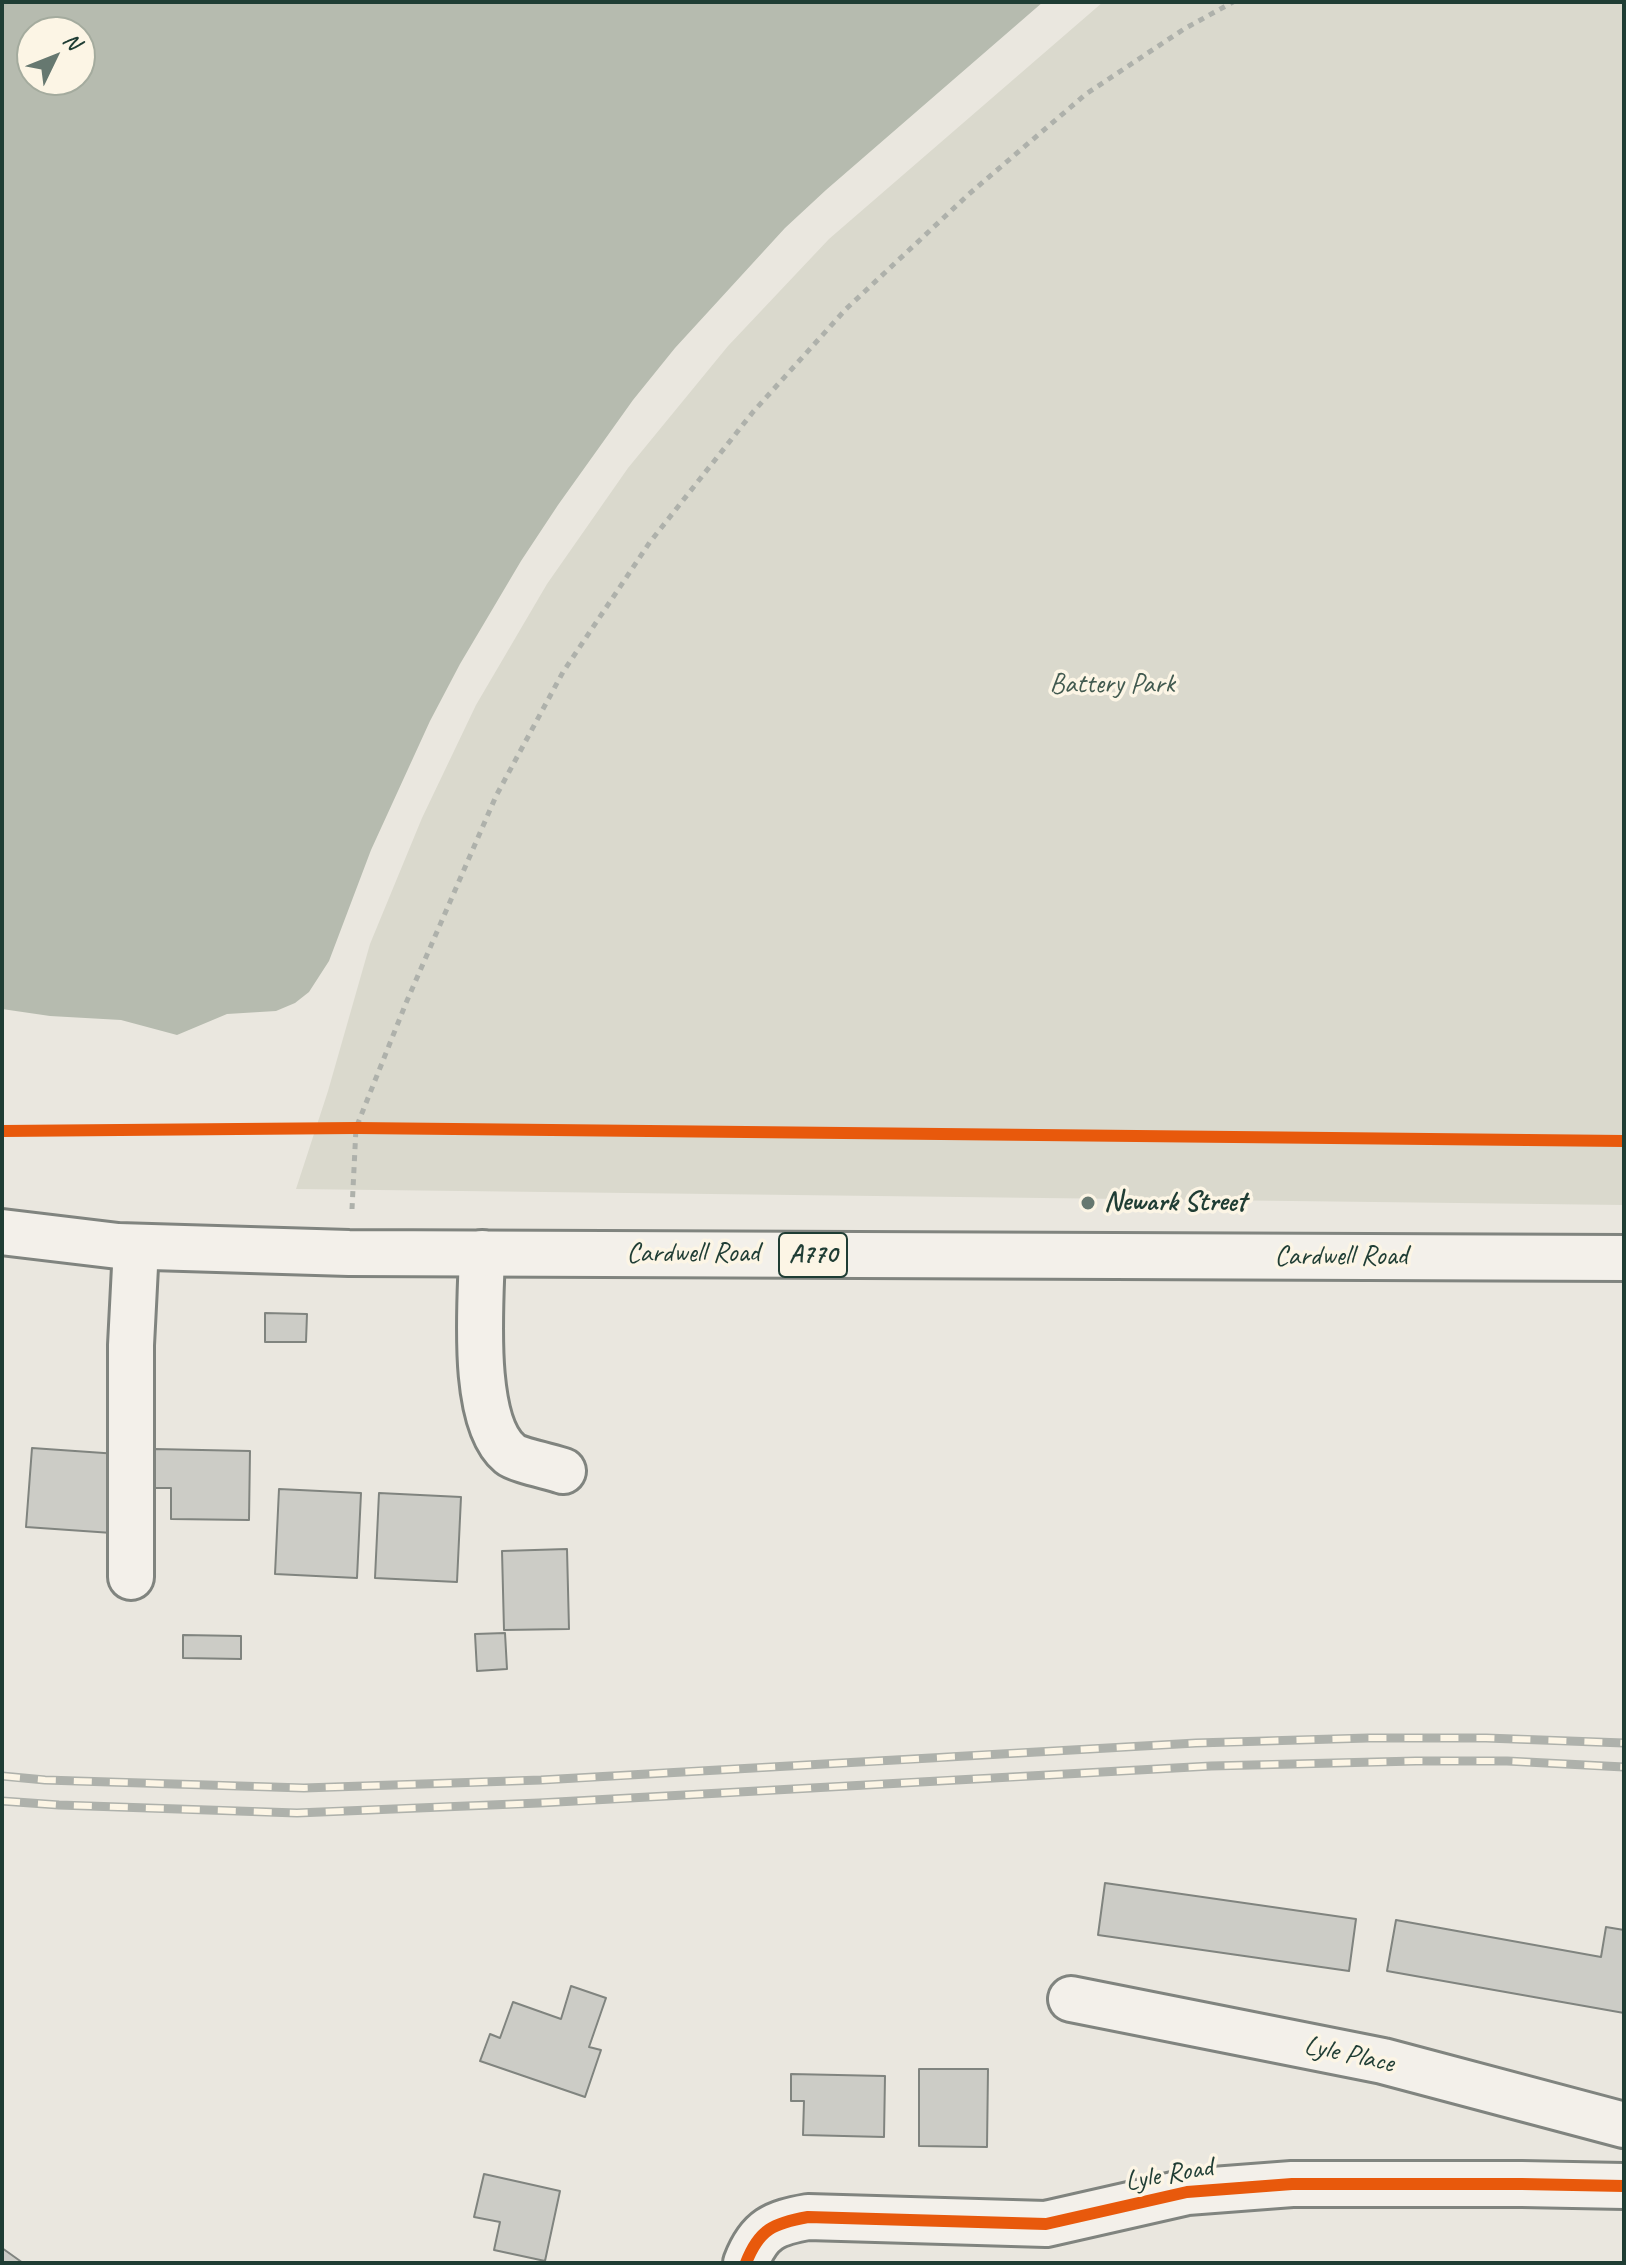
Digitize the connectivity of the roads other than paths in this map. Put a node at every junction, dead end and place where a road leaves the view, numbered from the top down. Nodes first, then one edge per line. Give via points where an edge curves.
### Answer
1 (2, 1232) edge
2 (136, 1247) junction
3 (482, 1253) junction
4 (1624, 1258) edge
5 (563, 1471) dead end
6 (131, 1577) dead end
7 (1071, 1999) dead end
8 (1624, 2125) edge
9 (1624, 2186) edge
10 (746, 2263) edge

1 - 2 main road, Cardwell Road / A770
2 - 3 main road, Cardwell Road / A770
2 - 6 main road
3 - 4 main road, Cardwell Road / A770
3 - 5 main road via 480,1366 492,1429 510,1455
7 - 8 main road, Lyle Place via 1383,2061
9 - 10 main road, Lyle Road via 1292,2184 1187,2192 1046,2224 808,2217 781,2222 756,2240

